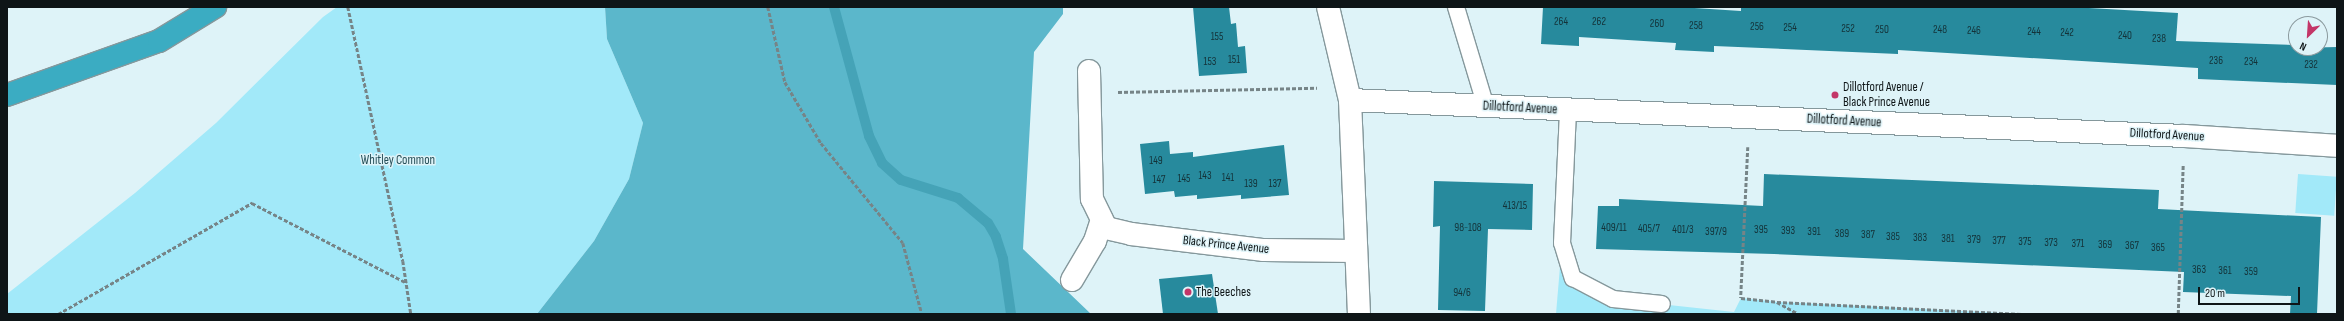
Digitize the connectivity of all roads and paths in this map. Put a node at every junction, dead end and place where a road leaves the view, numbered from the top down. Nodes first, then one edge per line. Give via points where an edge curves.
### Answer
1 (214, 7) edge
2 (348, 7) edge
3 (768, 7) edge
4 (1328, 7) edge
5 (1456, 7) edge
6 (1089, 71) dead end
7 (1089, 93) junction
8 (1348, 94) junction
9 (7, 95) edge
10 (1486, 107) junction
11 (1568, 111) junction
12 (1750, 116) junction
13 (2184, 136) junction
14 (2337, 146) edge
15 (1102, 220) junction
16 (1356, 251) junction
17 (1072, 280) dead end
18 (406, 284) junction
19 (1777, 302) junction
20 (1662, 304) dead end
21 (58, 314) edge
22 (411, 314) edge
23 (922, 314) edge
24 (1359, 314) edge
25 (1799, 314) edge
26 (2022, 314) edge
27 (2178, 314) edge

1 - 9 highway via 159,41
2 - 18 path
3 - 23 path via 784,82 821,143 903,243
4 - 8 street
5 - 10 lane
6 - 7 street, Black Prince Avenue
7 - 8 path
7 - 15 street, Black Prince Avenue via 1092,199
8 - 10 street, Dillotford Avenue
8 - 16 street
10 - 11 street, Dillotford Avenue
11 - 12 street, Dillotford Avenue
11 - 20 lane via 1562,243 1573,278 1613,299
12 - 13 street, Dillotford Avenue
12 - 19 path via 1741,298
13 - 14 street, Dillotford Avenue
13 - 27 path
15 - 16 street, Black Prince Avenue via 1106,228 1131,234 1264,250
15 - 17 street via 1095,241
16 - 24 street
18 - 21 path via 252,203
18 - 22 path
19 - 25 path
19 - 26 path

